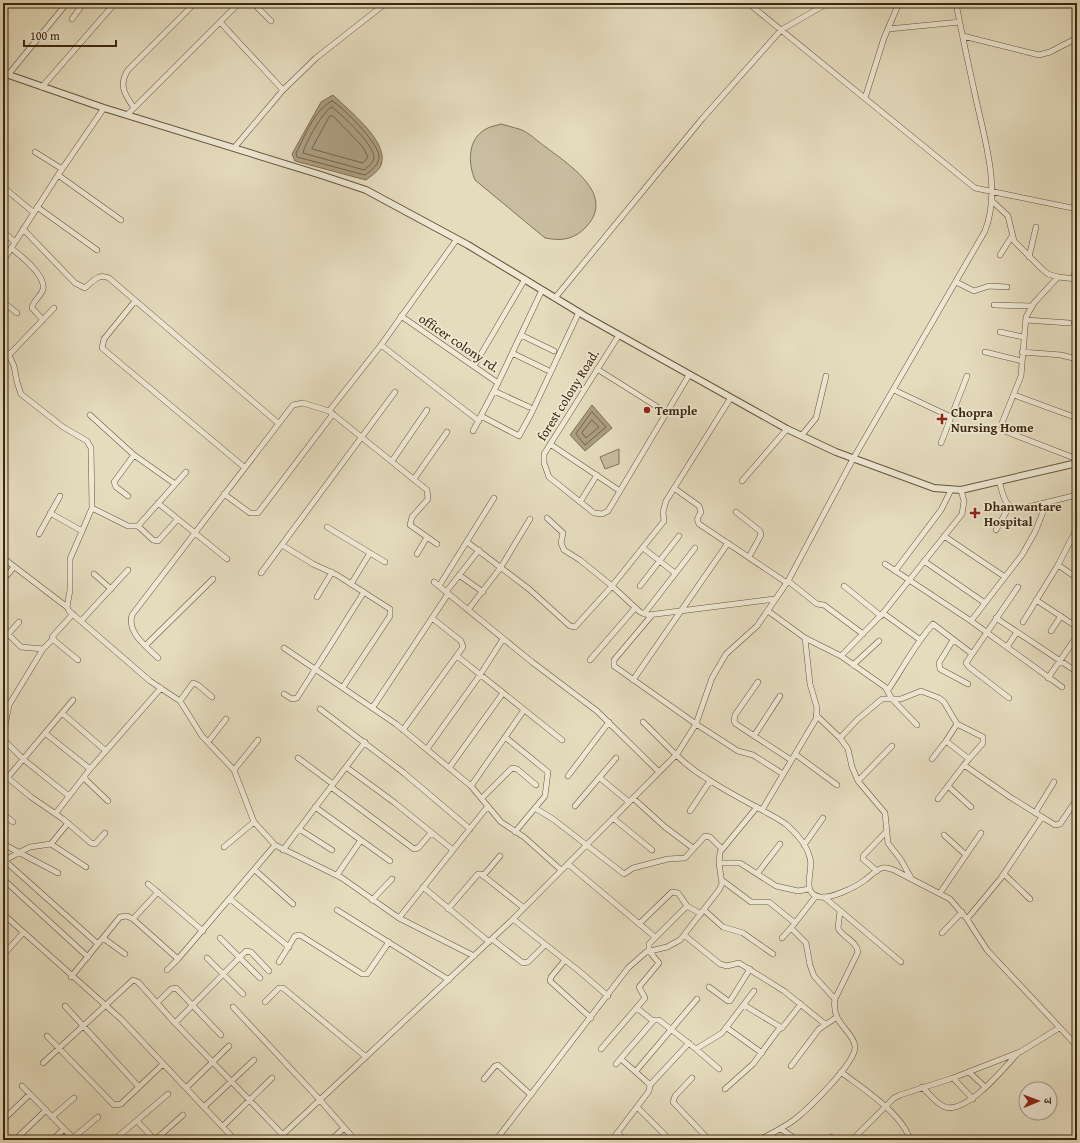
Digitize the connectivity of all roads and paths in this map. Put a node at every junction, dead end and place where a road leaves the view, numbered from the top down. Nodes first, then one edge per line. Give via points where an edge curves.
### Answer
1 (67, 3) edge
2 (76, 3) edge
3 (115, 3) edge
4 (195, 3) edge
5 (240, 3) edge
6 (253, 3) edge
7 (386, 3) edge
8 (748, 3) edge
9 (828, 3) edge
10 (899, 3) edge
11 (956, 3) edge
12 (72, 19) dead end
13 (271, 21) dead end
14 (220, 22) junction
15 (960, 22) junction
16 (888, 29) junction
17 (781, 30) junction
18 (963, 36) junction
19 (1077, 38) edge
20 (6, 74) edge
21 (42, 87) junction
22 (283, 90) junction
23 (865, 98) junction
24 (104, 108) junction
25 (134, 108) junction
26 (126, 115) junction
27 (234, 148) junction
28 (35, 152) dead end
29 (62, 169) junction
30 (58, 175) junction
31 (3, 187) edge
32 (991, 193) junction
33 (991, 200) junction
34 (35, 209) junction
35 (1077, 209) edge
36 (121, 220) dead end
37 (1036, 227) dead end
38 (23, 229) junction
39 (3, 232) edge
40 (1012, 236) junction
41 (457, 239) junction
42 (14, 242) junction
43 (11, 248) junction
44 (97, 250) dead end
45 (1000, 255) dead end
46 (1077, 255) edge
47 (1028, 257) junction
48 (3, 261) edge
49 (1058, 277) junction
50 (525, 279) junction
51 (1075, 279) edge
52 (956, 282) junction
53 (1007, 287) dead end
54 (542, 290) junction
55 (555, 298) junction
56 (135, 301) junction
57 (3, 302) edge
58 (994, 305) dead end
59 (1032, 306) junction
60 (54, 308) dead end
61 (579, 312) junction
62 (17, 313) dead end
63 (402, 316) junction
64 (43, 320) junction
65 (1026, 320) junction
66 (1070, 323) dead end
67 (1000, 332) dead end
68 (521, 335) junction
69 (619, 335) junction
70 (1024, 337) junction
71 (381, 345) junction
72 (3, 350) edge
73 (554, 351) dead end
74 (985, 352) dead end
75 (1022, 352) junction
76 (512, 353) junction
77 (8, 355) junction
78 (1077, 359) edge
79 (1022, 361) junction
80 (474, 366) junction
81 (597, 369) junction
82 (547, 370) dead end
83 (689, 375) junction
84 (826, 376) dead end
85 (967, 376) dead end
86 (498, 383) junction
87 (894, 390) junction
88 (394, 392) dead end
89 (494, 392) junction
90 (1014, 395) junction
91 (730, 398) junction
92 (529, 407) dead end
93 (427, 410) dead end
94 (331, 413) junction
95 (667, 413) junction
96 (90, 415) dead end
97 (951, 417) junction
98 (480, 418) junction
99 (1077, 418) edge
100 (278, 423) junction
101 (787, 429) junction
102 (473, 431) dead end
103 (447, 432) dead end
104 (801, 436) junction
105 (363, 438) junction
106 (941, 443) dead end
107 (550, 444) junction
108 (1077, 451) edge
109 (134, 455) junction
110 (853, 459) junction
111 (1076, 460) edge
112 (392, 461) junction
113 (244, 467) junction
114 (186, 472) dead end
115 (597, 475) junction
116 (414, 478) junction
117 (742, 481) dead end
118 (999, 481) junction
119 (175, 484) junction
120 (674, 488) junction
121 (951, 490) junction
122 (961, 490) junction
123 (620, 491) junction
124 (224, 494) junction
125 (1077, 495) edge
126 (60, 496) dead end
127 (128, 496) dead end
128 (494, 498) dead end
129 (580, 502) junction
130 (1047, 502) junction
131 (158, 503) junction
132 (1009, 507) junction
133 (92, 508) junction
134 (736, 512) dead end
135 (50, 513) junction
136 (547, 518) dead end
137 (530, 519) dead end
138 (178, 520) junction
139 (138, 526) junction
140 (327, 527) dead end
141 (1077, 528) edge
142 (996, 530) dead end
143 (82, 531) junction
144 (194, 533) junction
145 (39, 534) dead end
146 (679, 536) dead end
147 (944, 536) junction
148 (427, 537) junction
149 (1072, 538) junction
150 (467, 542) junction
151 (1077, 542) edge
152 (728, 543) junction
153 (437, 544) dead end
154 (282, 545) junction
155 (643, 548) junction
156 (695, 548) dead end
157 (479, 550) junction
158 (370, 553) junction
159 (417, 554) dead end
160 (749, 557) junction
161 (3, 558) edge
162 (228, 559) dead end
163 (660, 561) junction
164 (924, 561) junction
165 (385, 562) dead end
166 (885, 564) dead end
167 (1058, 565) junction
168 (14, 567) junction
169 (501, 567) junction
170 (128, 570) dead end
171 (895, 571) junction
172 (332, 572) junction
173 (261, 573) dead end
174 (675, 573) junction
175 (94, 574) dead end
176 (460, 574) junction
177 (1005, 577) junction
178 (1077, 578) edge
179 (213, 579) dead end
180 (3, 580) edge
181 (909, 580) junction
182 (434, 582) dead end
183 (787, 582) junction
184 (351, 584) junction
185 (439, 586) junction
186 (612, 586) junction
187 (640, 586) dead end
188 (844, 586) dead end
189 (1018, 587) dead end
190 (111, 589) junction
191 (364, 592) junction
192 (483, 592) junction
193 (447, 593) junction
194 (317, 597) dead end
195 (776, 599) junction
196 (1036, 600) junction
197 (985, 603) junction
198 (67, 607) junction
199 (635, 608) junction
200 (468, 610) junction
201 (768, 611) junction
202 (681, 612) junction
203 (73, 614) junction
204 (644, 614) junction
205 (652, 615) junction
206 (882, 615) junction
207 (1061, 616) junction
208 (432, 618) junction
209 (996, 618) junction
210 (81, 621) junction
211 (971, 621) junction
212 (19, 622) dead end
213 (1023, 622) dead end
214 (1077, 627) edge
215 (3, 629) edge
216 (1051, 630) dead end
217 (986, 632) junction
218 (1017, 632) junction
219 (8, 634) junction
220 (863, 634) junction
221 (1077, 636) edge
222 (503, 638) junction
223 (805, 638) junction
224 (53, 639) junction
225 (919, 639) junction
226 (3, 640) edge
227 (954, 640) junction
228 (879, 641) dead end
229 (146, 645) junction
230 (1007, 647) junction
231 (284, 648) dead end
232 (43, 649) junction
233 (971, 653) junction
234 (457, 656) junction
235 (841, 656) junction
236 (158, 658) dead end
237 (78, 660) dead end
238 (590, 660) dead end
239 (1060, 660) junction
240 (853, 665) junction
241 (315, 669) junction
242 (1077, 672) edge
243 (480, 675) junction
244 (1048, 678) junction
245 (633, 680) junction
246 (758, 682) dead end
247 (968, 684) dead end
248 (343, 687) junction
249 (1062, 687) dead end
250 (161, 688) junction
251 (888, 690) junction
252 (503, 693) junction
253 (284, 694) dead end
254 (780, 696) dead end
255 (212, 697) dead end
256 (1009, 698) dead end
257 (892, 699) junction
258 (72, 700) dead end
259 (180, 701) junction
260 (373, 707) junction
261 (320, 710) dead end
262 (524, 710) junction
263 (62, 713) junction
264 (817, 716) junction
265 (5, 718) edge
266 (226, 720) dead end
267 (609, 722) junction
268 (643, 722) dead end
269 (696, 724) junction
270 (957, 724) junction
271 (917, 725) dead end
272 (404, 730) junction
273 (45, 733) junction
274 (3, 736) edge
275 (754, 736) junction
276 (505, 737) junction
277 (840, 738) junction
278 (3, 739) edge
279 (258, 740) dead end
280 (562, 740) dead end
281 (946, 741) junction
282 (208, 742) junction
283 (365, 742) junction
284 (892, 746) dead end
285 (427, 749) junction
286 (106, 751) junction
287 (676, 754) junction
288 (795, 754) junction
289 (298, 758) dead end
290 (616, 758) dead end
291 (23, 759) junction
292 (932, 759) dead end
293 (969, 759) junction
294 (791, 760) junction
295 (964, 765) junction
296 (346, 767) junction
297 (449, 768) junction
298 (90, 769) junction
299 (234, 770) junction
300 (659, 772) junction
301 (3, 774) edge
302 (783, 774) junction
303 (568, 776) dead end
304 (7, 778) junction
305 (84, 778) junction
306 (600, 778) junction
307 (858, 780) junction
308 (710, 781) junction
309 (1054, 782) dead end
310 (3, 783) edge
311 (536, 785) dead end
312 (837, 785) dead end
313 (332, 786) junction
314 (471, 786) junction
315 (948, 786) junction
316 (69, 796) junction
317 (482, 798) junction
318 (938, 799) dead end
319 (1077, 799) edge
320 (631, 800) junction
321 (108, 801) dead end
322 (488, 806) junction
323 (575, 806) dead end
324 (315, 807) junction
325 (971, 807) dead end
326 (535, 808) junction
327 (760, 809) junction
328 (690, 811) dead end
329 (56, 813) junction
330 (1035, 813) junction
331 (3, 814) edge
332 (1042, 817) junction
333 (613, 818) junction
334 (823, 818) dead end
335 (13, 822) dead end
336 (254, 822) junction
337 (68, 823) junction
338 (299, 829) junction
339 (470, 829) junction
340 (887, 831) junction
341 (515, 832) junction
342 (105, 833) dead end
343 (431, 833) junction
344 (981, 833) dead end
345 (944, 835) dead end
346 (361, 840) junction
347 (3, 844) edge
348 (51, 844) junction
349 (780, 844) dead end
350 (275, 845) junction
351 (587, 845) junction
352 (804, 845) junction
353 (224, 847) dead end
354 (693, 848) junction
355 (722, 849) junction
356 (283, 850) junction
357 (332, 850) dead end
358 (453, 850) junction
359 (652, 850) dead end
360 (20, 853) junction
361 (966, 855) junction
362 (500, 856) dead end
363 (4, 861) edge
364 (390, 861) dead end
365 (719, 863) junction
366 (568, 864) junction
367 (86, 867) dead end
368 (255, 870) junction
369 (561, 870) junction
370 (876, 871) junction
371 (58, 873) dead end
372 (757, 874) junction
373 (1004, 874) junction
374 (337, 875) junction
375 (483, 876) junction
376 (910, 878) junction
377 (3, 879) edge
378 (392, 879) dead end
379 (723, 881) junction
380 (148, 884) dead end
381 (423, 887) junction
382 (810, 889) junction
383 (158, 892) junction
384 (940, 893) junction
385 (816, 896) junction
386 (824, 898) junction
387 (230, 899) junction
388 (1030, 899) dead end
389 (372, 900) junction
390 (293, 904) dead end
391 (687, 906) junction
392 (524, 908) junction
393 (448, 909) junction
394 (337, 910) dead end
395 (840, 911) junction
396 (702, 912) junction
397 (962, 912) junction
398 (3, 914) edge
399 (399, 918) junction
400 (133, 919) junction
401 (513, 919) junction
402 (967, 919) junction
403 (795, 923) junction
404 (639, 924) junction
405 (791, 928) junction
406 (202, 931) junction
407 (22, 933) junction
408 (942, 933) dead end
409 (684, 935) junction
410 (656, 937) junction
411 (103, 938) junction
412 (220, 938) dead end
413 (782, 938) dead end
414 (490, 940) junction
415 (389, 942) junction
416 (98, 944) junction
417 (545, 945) junction
418 (289, 947) junction
419 (649, 951) junction
420 (124, 954) dead end
421 (773, 954) dead end
422 (3, 955) edge
423 (474, 956) junction
424 (88, 957) junction
425 (207, 958) dead end
426 (240, 958) junction
427 (178, 959) junction
428 (565, 960) junction
429 (279, 962) dead end
430 (901, 962) dead end
431 (750, 969) junction
432 (167, 970) dead end
433 (269, 970) dead end
434 (224, 974) junction
435 (71, 977) junction
436 (260, 978) dead end
437 (448, 980) junction
438 (709, 987) dead end
439 (754, 991) dead end
440 (243, 994) dead end
441 (608, 996) junction
442 (697, 999) dead end
443 (835, 999) junction
444 (265, 1002) dead end
445 (157, 1003) junction
446 (801, 1004) junction
447 (193, 1005) junction
448 (744, 1005) junction
449 (66, 1006) dead end
450 (105, 1006) junction
451 (233, 1007) dead end
452 (637, 1008) junction
453 (837, 1017) junction
454 (591, 1018) junction
455 (653, 1021) junction
456 (175, 1023) junction
457 (824, 1024) junction
458 (84, 1026) junction
459 (727, 1028) junction
460 (782, 1028) junction
461 (1059, 1028) junction
462 (672, 1030) junction
463 (221, 1035) dead end
464 (47, 1036) dead end
465 (688, 1043) junction
466 (229, 1046) dead end
467 (1077, 1046) edge
468 (59, 1048) junction
469 (696, 1048) junction
470 (601, 1049) dead end
471 (1020, 1052) junction
472 (762, 1053) junction
473 (366, 1057) junction
474 (621, 1059) junction
475 (254, 1060) dead end
476 (213, 1062) junction
477 (43, 1063) dead end
478 (163, 1064) junction
479 (616, 1064) dead end
480 (791, 1066) dead end
481 (720, 1069) dead end
482 (636, 1071) junction
483 (841, 1072) junction
484 (969, 1072) junction
485 (272, 1078) dead end
486 (692, 1078) dead end
487 (953, 1078) junction
488 (484, 1079) dead end
489 (231, 1081) junction
490 (650, 1085) junction
491 (22, 1086) dead end
492 (139, 1087) junction
493 (922, 1087) junction
494 (985, 1087) junction
495 (186, 1088) junction
496 (725, 1089) dead end
497 (30, 1094) junction
498 (168, 1094) dead end
499 (531, 1095) junction
500 (74, 1098) dead end
501 (973, 1099) junction
502 (250, 1100) junction
503 (320, 1100) junction
504 (204, 1107) junction
505 (885, 1107) junction
506 (638, 1108) junction
507 (46, 1110) junction
508 (183, 1115) dead end
509 (52, 1117) junction
510 (98, 1117) dead end
511 (3, 1120) edge
512 (136, 1121) junction
513 (222, 1126) junction
514 (344, 1128) junction
515 (64, 1129) junction
516 (781, 1129) junction
517 (617, 1133) junction
518 (283, 1135) junction
519 (74, 1139) edge
520 (15, 1140) edge
521 (52, 1140) edge
522 (114, 1140) edge
523 (155, 1140) edge
524 (235, 1140) edge
525 (277, 1140) edge
526 (331, 1140) edge
527 (355, 1140) edge
528 (496, 1140) edge
529 (612, 1140) edge
530 (625, 1140) edge
531 (670, 1140) edge
532 (709, 1140) edge
533 (759, 1140) edge
534 (797, 1140) edge
535 (852, 1140) edge
536 (910, 1140) edge

1 - 20 street
2 - 12 street via 80,8
3 - 21 street
4 - 25 street via 128,70 124,77 123,89
5 - 14 street
6 - 13 street
7 - 22 street via 316,58
8 - 17 street
9 - 17 street
10 - 16 street
11 - 15 street
14 - 22 street
14 - 25 street
15 - 16 street
15 - 18 street
16 - 23 street
17 - 23 street
17 - 55 street via 702,119
18 - 19 street via 1039,55
18 - 32 street via 988,157
20 - 21 street
21 - 24 street
22 - 27 street
23 - 32 street via 975,188
24 - 26 street
24 - 29 street
25 - 26 street
26 - 27 street
27 - 41 street via 366,190
28 - 29 street
29 - 30 street
30 - 34 street
30 - 36 street
31 - 34 street
32 - 33 street
32 - 35 street
33 - 40 street via 1008,216
33 - 52 street via 985,231
34 - 38 street
34 - 44 street
37 - 47 street
38 - 42 street
38 - 56 street via 75,283 85,288 104,275
39 - 42 street
40 - 45 street
40 - 47 street
41 - 50 street
41 - 63 street
42 - 43 street
43 - 48 street
43 - 64 street via 29,263 42,279 43,290 32,308
46 - 51 street
47 - 49 street via 1048,274
49 - 51 street
49 - 59 street
50 - 54 street
50 - 80 street
52 - 53 street via 974,291 989,286
52 - 87 street
54 - 55 street
54 - 68 street, officer colony rd.
55 - 61 street
56 - 100 street
56 - 113 street via 104,339 102,348
57 - 62 street
58 - 59 street
59 - 65 street
60 - 64 street
61 - 69 street
61 - 98 street via 519,436
63 - 71 street
63 - 80 street, officer colony rd.
64 - 77 street
65 - 66 street
65 - 70 street
67 - 70 street
68 - 73 street
68 - 76 street, officer colony rd.
69 - 81 street, forest colony Road.
69 - 83 street
70 - 75 street
71 - 94 street
71 - 98 street
72 - 77 street
74 - 79 street
75 - 78 street
75 - 79 street
76 - 82 street
76 - 86 street, officer colony rd.
77 - 133 street via 14,366 21,394 63,427 90,444
79 - 90 street via 1021,376
80 - 86 street, officer colony rd.
81 - 95 street
81 - 107 street, forest colony Road.
83 - 91 street
83 - 95 street, forest colony Road.
84 - 104 street via 816,418
85 - 97 street
86 - 89 street
87 - 97 street
87 - 110 street
88 - 105 street
89 - 92 street
89 - 98 street
90 - 99 street
90 - 111 street via 1002,423 1004,430
91 - 101 street
91 - 120 street
93 - 112 street
94 - 100 street via 298,403 293,405
94 - 105 street
94 - 124 street via 258,513 250,513
95 - 123 street, forest colony Road.
96 - 109 street
97 - 106 street
98 - 102 street
100 - 113 street
101 - 104 street
101 - 117 street
103 - 116 street
104 - 110 street
105 - 112 street
105 - 154 street
107 - 115 street
107 - 129 street, forest colony Road. via 544,454 546,470 550,477
108 - 111 street
109 - 119 street
109 - 127 street via 114,482 116,487
110 - 121 street via 934,488
110 - 183 street
111 - 118 street
112 - 116 street
113 - 124 street
114 - 119 street
115 - 123 street
115 - 129 street
116 - 148 street via 427,490 429,496 412,517 410,524
118 - 122 street
118 - 132 street
119 - 131 street
120 - 152 street via 699,506 699,524
120 - 155 street via 664,506 664,521
121 - 122 street
121 - 171 street via 941,510
122 - 147 street via 965,508
123 - 129 street, forest colony Road. via 608,511 602,514 594,513
124 - 144 street
125 - 130 street
126 - 135 street
128 - 150 street
130 - 132 street via 1020,509
130 - 177 street via 1028,546
131 - 138 street
131 - 139 street
132 - 142 street
133 - 139 street via 128,526
133 - 143 street
134 - 160 street via 760,531
135 - 143 street
135 - 145 street
136 - 186 street via 563,533 561,543 564,550
137 - 169 street
138 - 139 street via 158,541 153,540
138 - 144 street
140 - 158 street
141 - 149 street
143 - 198 street via 70,559
144 - 162 street
144 - 229 street via 132,615 131,628
146 - 163 street
147 - 164 street
147 - 177 street
148 - 153 street
148 - 159 street
149 - 151 street
149 - 167 street
150 - 157 street
150 - 185 street
152 - 160 street
152 - 202 street
154 - 172 street
154 - 173 street
155 - 163 street
155 - 186 street
156 - 174 street
157 - 169 street
157 - 176 street
158 - 165 street
158 - 184 street
160 - 183 street
161 - 168 street
163 - 174 street
163 - 187 street
164 - 181 street
164 - 197 street
166 - 171 street
167 - 178 street
167 - 196 street
168 - 180 street
168 - 198 street
169 - 186 street via 573,627 578,625
169 - 192 street
170 - 190 street
171 - 181 street
172 - 184 street
172 - 194 street
174 - 204 street
175 - 190 street
176 - 192 street
176 - 193 street
177 - 197 street
179 - 229 street
181 - 206 street
181 - 211 street
182 - 185 street
183 - 195 street
183 - 220 street
184 - 191 street
185 - 193 street
186 - 199 street
188 - 206 street
189 - 209 street
190 - 210 street
191 - 241 street
191 - 248 street via 387,606 391,612
192 - 200 street
193 - 200 street
193 - 208 street
195 - 201 street
195 - 202 street
196 - 207 street
196 - 213 street
197 - 211 street
198 - 203 street
199 - 204 street
199 - 238 street
200 - 222 street
201 - 223 street
201 - 269 street via 757,626 726,654 712,678
202 - 205 street
202 - 245 street
203 - 210 street
203 - 224 street via 53,634
204 - 205 street
205 - 245 street via 614,660 616,668
206 - 220 street
206 - 225 street
207 - 214 street
207 - 216 street
208 - 234 street via 463,644
208 - 260 street
209 - 217 street
209 - 218 street
210 - 250 street
211 - 217 street
212 - 219 street
215 - 219 street
217 - 230 street
217 - 233 street
218 - 230 street
218 - 239 street
219 - 226 street
219 - 232 street via 21,647
220 - 235 street
221 - 239 street
222 - 243 street
222 - 267 street
223 - 235 street
223 - 264 street via 809,676 818,708
224 - 232 street
224 - 237 street
225 - 227 street via 933,624
225 - 251 street
227 - 233 street
227 - 247 street via 938,666 940,670
228 - 240 street
229 - 236 street
230 - 244 street
231 - 241 street
232 - 265 street via 9,705
233 - 256 street via 967,665
234 - 243 street
234 - 272 street
235 - 240 street
239 - 242 street
239 - 244 street
240 - 251 street
241 - 248 street
241 - 253 street via 297,698 292,699
243 - 252 street
243 - 285 street
244 - 249 street
245 - 269 street
246 - 275 street via 734,718 736,724
248 - 260 street
250 - 259 street
250 - 286 street
251 - 257 street
252 - 262 street
252 - 297 street
254 - 275 street
255 - 259 street via 193,683
257 - 270 street via 901,699 915,692 927,692 944,702
257 - 271 street
257 - 277 street via 886,698 878,702
258 - 263 street
259 - 282 street
260 - 272 street
261 - 283 street
262 - 276 street
262 - 280 street
263 - 273 street
263 - 286 street
264 - 277 street
264 - 288 street
265 - 274 street
266 - 282 street
267 - 300 street
267 - 303 street
268 - 287 street
269 - 287 street
269 - 302 street via 738,751 753,756
270 - 281 street
270 - 293 street via 983,737 983,743
272 - 285 street
273 - 291 street
273 - 298 street
275 - 294 street
276 - 314 street
276 - 326 street via 548,772 546,793
277 - 307 street via 848,749 852,768
278 - 291 street
279 - 299 street
281 - 292 street
281 - 293 street
282 - 299 street
283 - 296 street
283 - 339 street
284 - 307 street
285 - 297 street
286 - 298 street
287 - 300 street
287 - 308 street
288 - 294 street
288 - 312 street
289 - 313 street
290 - 306 street
291 - 304 street
291 - 316 street
293 - 295 street
294 - 302 street
295 - 315 street
295 - 330 street
296 - 313 street
296 - 343 street
297 - 314 street
298 - 305 street
299 - 336 street
300 - 320 street
301 - 304 street
302 - 327 street
304 - 310 street
304 - 329 street
305 - 316 street
305 - 321 street
306 - 320 street
306 - 323 street
307 - 340 street via 882,808
308 - 327 street
308 - 328 street
309 - 330 street
311 - 317 street via 517,769 512,768
313 - 324 street
313 - 343 street via 414,849 418,848
314 - 317 street
315 - 318 street
315 - 325 street
316 - 329 street
317 - 322 street
319 - 332 street via 1058,825
320 - 333 street
320 - 354 street
322 - 339 street
322 - 341 street via 501,822
324 - 338 street
324 - 346 street
326 - 341 street
326 - 351 street
327 - 352 street via 787,825
327 - 355 street
329 - 337 street
330 - 332 street
331 - 335 street
332 - 373 street
333 - 351 street
333 - 359 street
334 - 352 street
336 - 350 street
336 - 353 street
337 - 342 street via 93,844
337 - 348 street
338 - 356 street
338 - 357 street
339 - 358 street
340 - 370 street via 863,856
340 - 376 street via 890,847 901,860
341 - 369 street
343 - 358 street
344 - 361 street
345 - 361 street
346 - 364 street
346 - 374 street
347 - 360 street
348 - 360 street via 30,848
348 - 367 street
349 - 372 street
350 - 356 street
350 - 368 street
351 - 354 street via 624,874 633,868 662,860 685,858
351 - 366 street
352 - 382 street via 811,860 808,883
354 - 355 street via 702,837 708,836
355 - 365 street
356 - 374 street
358 - 381 street
360 - 363 street
360 - 371 street
361 - 384 street
362 - 375 street
363 - 416 street
365 - 372 street via 740,863
365 - 379 street
366 - 369 street
366 - 404 street
368 - 387 street
368 - 390 street
369 - 392 street
370 - 376 street via 887,868
370 - 386 street via 858,885
372 - 382 street via 776,886 798,891
373 - 388 street
373 - 402 street
374 - 389 street
375 - 392 street
375 - 393 street via 475,875
376 - 384 street
377 - 424 street
378 - 389 street
379 - 396 street
379 - 403 street via 751,902 769,902
380 - 383 street
381 - 393 street
381 - 399 street
382 - 385 street
383 - 400 street
383 - 406 street
384 - 397 street
385 - 386 street
385 - 403 street
386 - 395 street
387 - 406 street
387 - 418 street
389 - 399 street
391 - 396 street
391 - 404 street via 678,893 672,892
391 - 410 street
392 - 401 street
393 - 414 street
394 - 415 street
395 - 430 street
395 - 443 street via 837,925 839,931 855,944 858,952
396 - 409 street
396 - 421 street via 723,927 743,934
397 - 402 street
397 - 408 street
398 - 407 street
399 - 423 street
400 - 411 street via 127,916 120,917
400 - 427 street
401 - 414 street
401 - 417 street
402 - 461 street via 987,950
403 - 405 street
404 - 410 street
405 - 413 street
405 - 443 street via 806,942 814,976
406 - 427 street
407 - 422 street
407 - 435 street
409 - 419 street via 675,944
409 - 431 street via 720,964 727,966 739,963
410 - 419 street via 648,944
411 - 416 street
411 - 420 street
412 - 426 street
414 - 417 street via 523,964
414 - 423 street
415 - 418 street via 370,972 364,974 300,935 295,936
415 - 437 street
416 - 424 street
417 - 428 street
418 - 429 street
419 - 441 street via 628,968
419 - 452 street via 659,965 639,987 645,996
423 - 437 street
424 - 435 street
425 - 434 street
426 - 433 street via 246,951 251,952
426 - 434 street
426 - 436 street
427 - 432 street
428 - 441 street
428 - 454 street via 551,976 550,981
431 - 438 street via 730,1001
431 - 446 street
434 - 440 street
434 - 447 street
435 - 450 street
437 - 473 street
439 - 448 street
441 - 454 street
442 - 462 street
443 - 453 street
444 - 473 street via 279,988 283,988
445 - 447 street via 171,989 176,988
445 - 450 street via 135,980
445 - 456 street
446 - 457 street
446 - 460 street
447 - 456 street
447 - 463 street
448 - 459 street
448 - 460 street
449 - 458 street
450 - 458 street
450 - 478 street via 121,1019
451 - 503 street
452 - 455 street
452 - 470 street
453 - 457 street
453 - 483 street via 855,1048
454 - 499 street
455 - 462 street via 659,1020
455 - 474 street
456 - 476 street
457 - 480 street
458 - 468 street
458 - 492 street
459 - 469 street via 714,1039
459 - 472 street
460 - 472 street
461 - 467 street
461 - 471 street
462 - 465 street
462 - 482 street
464 - 468 street
465 - 469 street
465 - 490 street
466 - 476 street
468 - 477 street
468 - 492 street via 114,1105 121,1104
469 - 481 street
471 - 484 street
471 - 494 street
472 - 496 street
473 - 503 street
474 - 479 street
474 - 482 street
475 - 489 street
476 - 489 street
476 - 495 street
478 - 492 street
478 - 495 street
482 - 490 street
483 - 505 street
483 - 516 street via 811,1106
484 - 487 street
484 - 494 street
485 - 502 street
486 - 532 street via 675,1096 673,1102
487 - 493 street
487 - 501 street
488 - 499 street via 494,1066 498,1065
489 - 502 street
489 - 504 street
490 - 506 street via 648,1096
491 - 497 street
493 - 501 street via 945,1107 953,1107
493 - 505 street via 900,1095
494 - 501 street
495 - 504 street
497 - 507 street
497 - 511 street
498 - 512 street
499 - 528 street
500 - 509 street
502 - 513 street
502 - 518 street
503 - 514 street
503 - 518 street
504 - 513 street
505 - 535 street
505 - 536 street via 904,1126
506 - 517 street
506 - 531 street
507 - 509 street
507 - 520 street
508 - 523 street
509 - 515 street
510 - 519 street
512 - 522 street
512 - 523 street
513 - 524 street
514 - 526 street
514 - 527 street
515 - 519 street
515 - 521 street
516 - 533 street
516 - 534 street
517 - 529 street
517 - 530 street
518 - 525 street

